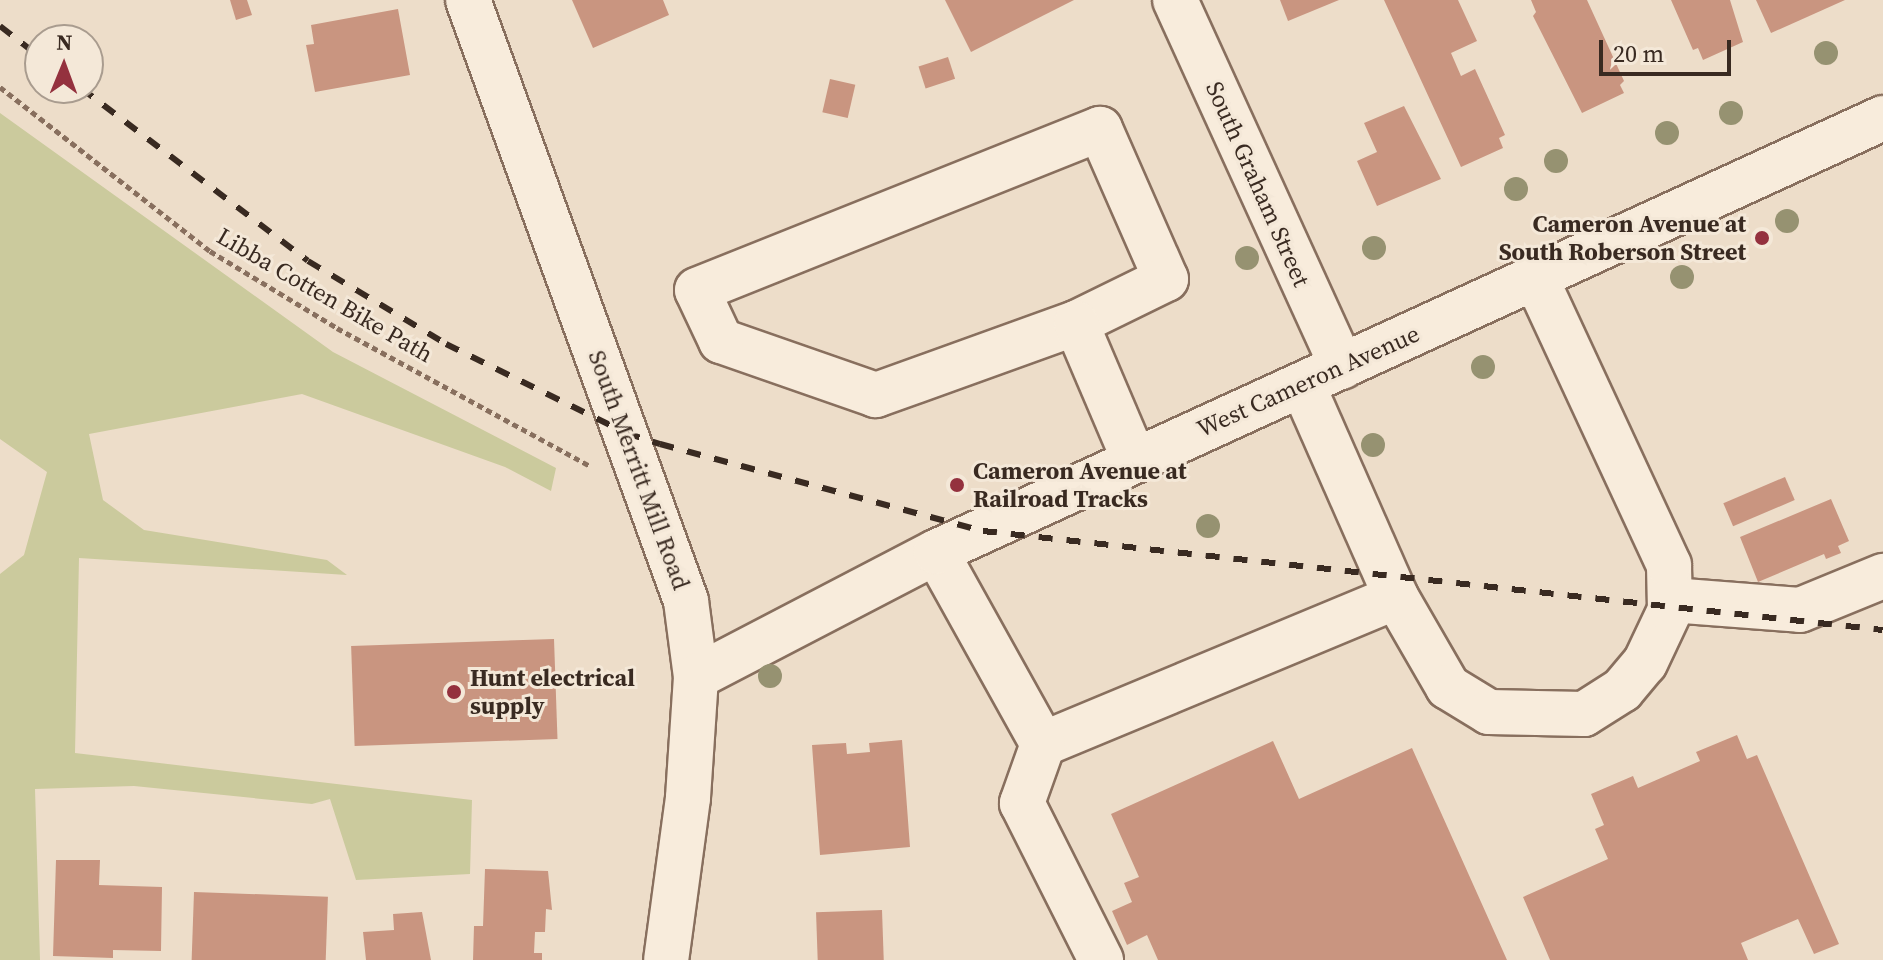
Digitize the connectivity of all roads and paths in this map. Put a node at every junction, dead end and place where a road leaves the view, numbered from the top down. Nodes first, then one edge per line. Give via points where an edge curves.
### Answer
1 (468, 0) edge
2 (1175, 0) edge
3 (0, 87) edge
4 (1883, 118) edge
5 (1536, 278) junction
6 (1076, 323) junction
7 (1342, 367) junction
8 (1303, 386) junction
9 (1134, 459) junction
10 (653, 503) junction
11 (936, 552) junction
12 (1883, 576) edge
13 (1396, 597) junction
14 (1671, 600) junction
15 (696, 677) junction
16 (1043, 744) junction
17 (666, 960) edge
18 (1101, 960) edge

1 - 10 street, South Merritt Mill Road
2 - 7 street, South Graham Street
3 - 10 path, Libba Cotten Bike Path via 210,251 337,328
4 - 5 street, West Cameron Avenue
5 - 7 street, West Cameron Avenue
5 - 14 street via 1669,565
6 - 6 street via 1166,279 1100,129 697,290 721,341 876,395
6 - 9 street
7 - 8 street, West Cameron Avenue
8 - 9 street, West Cameron Avenue
8 - 13 street
9 - 11 street, West Cameron Avenue
10 - 15 street, South Merritt Mill Road via 681,582
11 - 15 street, West Cameron Avenue
11 - 16 street
12 - 14 street via 1800,610
13 - 14 street via 1448,687 1489,712 1541,717 1584,714 1622,690 1645,663
13 - 16 street
15 - 17 street, South Merritt Mill Road via 688,798
16 - 18 street via 1022,803

